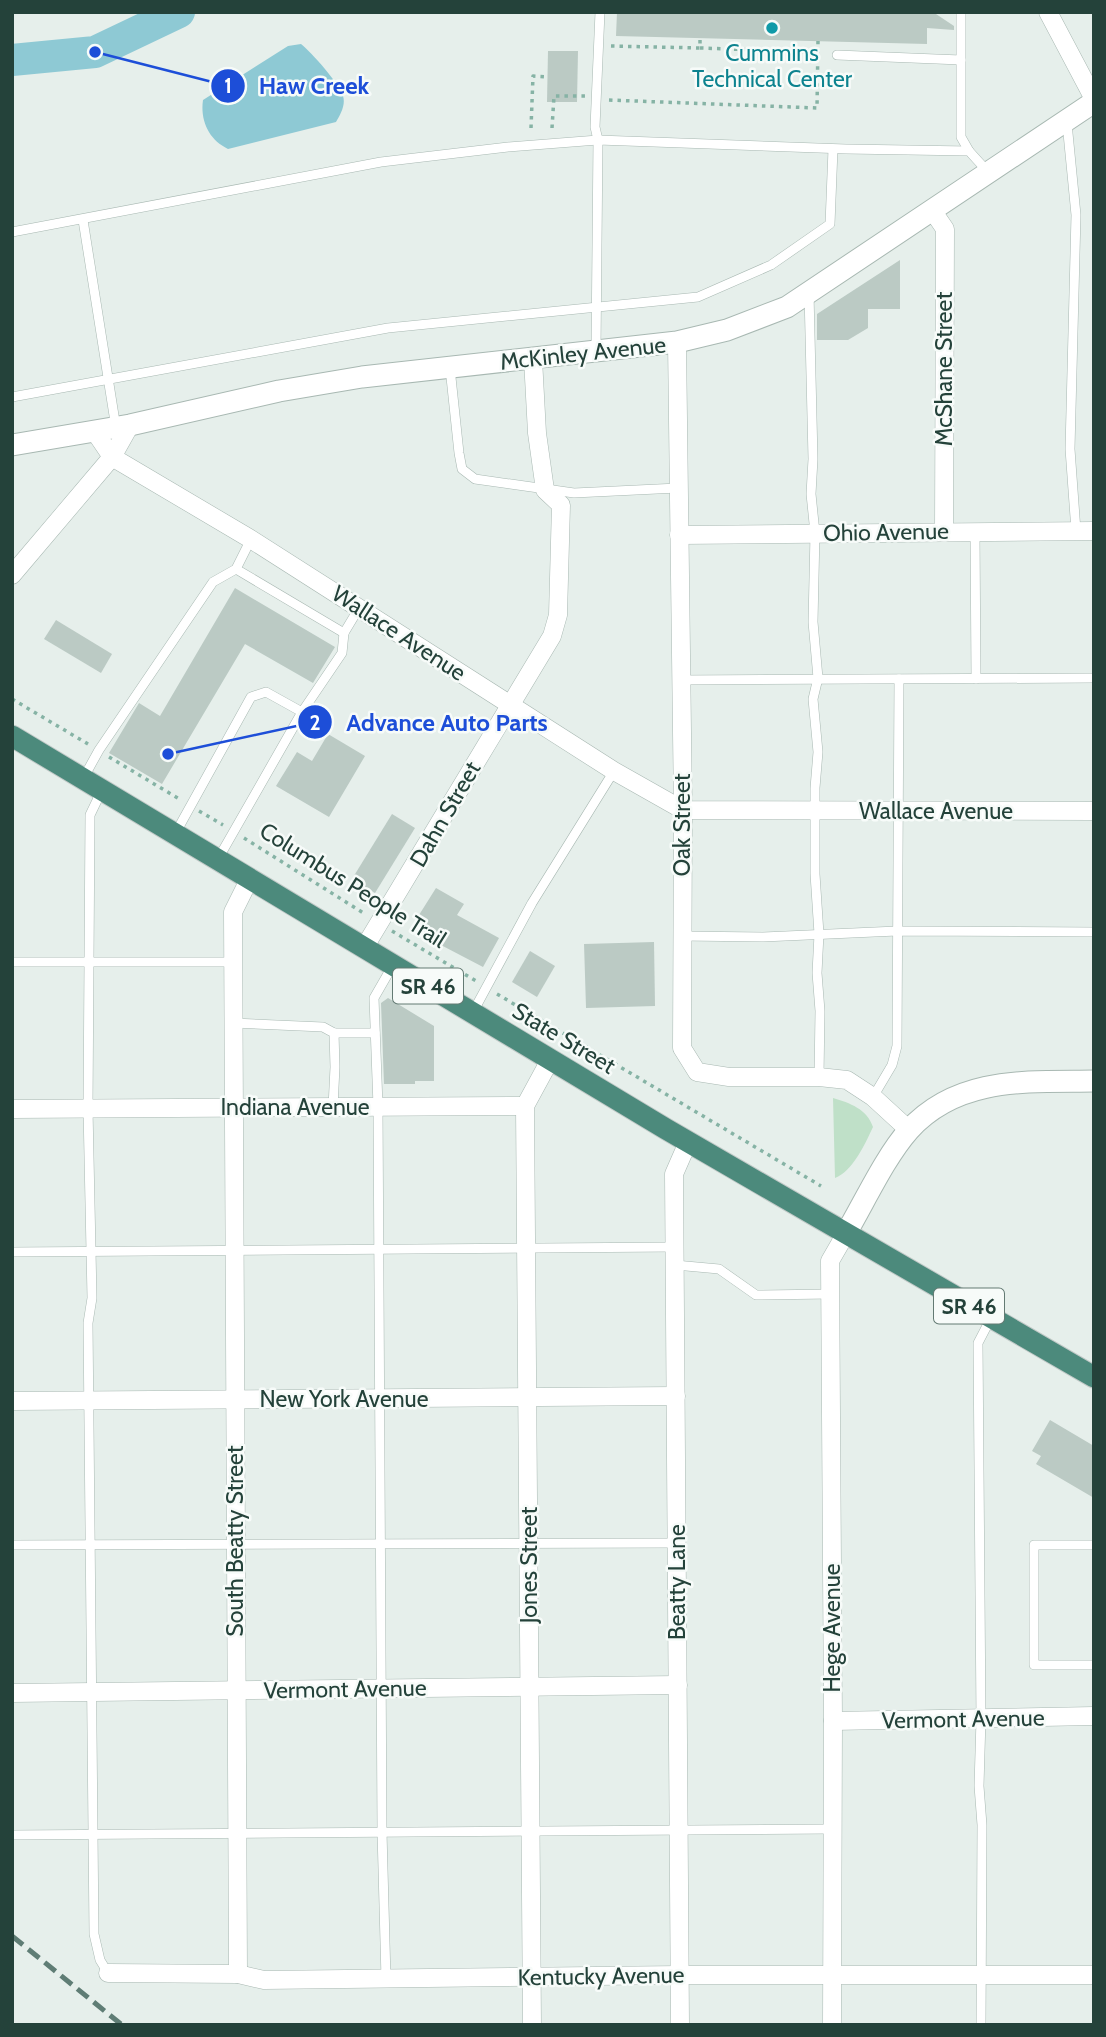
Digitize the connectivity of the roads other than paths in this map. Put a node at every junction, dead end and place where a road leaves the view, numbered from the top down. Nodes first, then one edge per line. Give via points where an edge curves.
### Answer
1 (600, 12) edge
2 (961, 12) edge
3 (1048, 12) edge
4 (837, 55) dead end
5 (961, 60) junction
6 (1094, 101) edge
7 (1066, 121) junction
8 (598, 140) junction
9 (833, 149) junction
10 (969, 151) junction
11 (989, 174) junction
12 (932, 210) junction
13 (83, 220) junction
14 (12, 232) edge
15 (809, 292) junction
16 (597, 306) junction
17 (677, 342) junction
18 (596, 352) junction
19 (533, 359) junction
20 (450, 368) junction
21 (108, 379) junction
22 (12, 397) edge
23 (114, 428) junction
24 (12, 445) edge
25 (112, 457) junction
26 (678, 488) junction
27 (545, 489) junction
28 (1085, 531) edge
29 (944, 532) junction
30 (975, 532) junction
31 (815, 533) junction
32 (679, 535) junction
33 (251, 539) junction
34 (236, 569) junction
35 (12, 575) edge
36 (359, 608) junction
37 (344, 633) junction
38 (818, 678) junction
39 (1094, 678) edge
40 (899, 679) junction
41 (976, 679) junction
42 (681, 681) junction
43 (509, 705) junction
44 (302, 712) junction
45 (12, 736) edge
46 (614, 771) junction
47 (83, 779) junction
48 (102, 790) junction
49 (683, 810) junction
50 (815, 811) junction
51 (898, 811) junction
52 (1094, 811) edge
53 (175, 834) junction
54 (218, 859) junction
55 (250, 878) junction
56 (897, 931) junction
57 (1094, 932) edge
58 (818, 934) junction
59 (682, 936) junction
60 (364, 948) junction
61 (12, 962) edge
62 (89, 962) junction
63 (233, 962) junction
64 (393, 965) junction
65 (472, 1013) junction
66 (233, 1023) junction
67 (334, 1032) junction
68 (375, 1033) junction
69 (550, 1060) junction
70 (819, 1076) junction
71 (1094, 1081) edge
72 (873, 1097) junction
73 (525, 1105) junction
74 (378, 1106) junction
75 (333, 1107) junction
76 (233, 1108) junction
77 (88, 1109) junction
78 (12, 1110) edge
79 (909, 1130) junction
80 (688, 1142) junction
81 (845, 1235) junction
82 (526, 1248) junction
83 (377, 1250) junction
84 (234, 1251) junction
85 (12, 1252) edge
86 (90, 1252) junction
87 (675, 1256) junction
88 (830, 1294) junction
89 (992, 1318) junction
90 (1094, 1377) edge
91 (676, 1396) junction
92 (379, 1398) junction
93 (527, 1398) junction
94 (234, 1400) junction
95 (12, 1401) edge
96 (89, 1401) junction
97 (677, 1542) junction
98 (379, 1543) junction
99 (528, 1543) junction
100 (235, 1544) junction
101 (12, 1545) edge
102 (90, 1545) junction
103 (1094, 1545) edge
104 (1094, 1665) edge
105 (678, 1685) junction
106 (530, 1686) junction
107 (381, 1688) junction
108 (236, 1690) junction
109 (93, 1692) junction
110 (12, 1693) edge
111 (1094, 1716) edge
112 (981, 1719) junction
113 (833, 1721) junction
114 (832, 1829) junction
115 (679, 1830) junction
116 (531, 1831) junction
117 (382, 1832) junction
118 (237, 1833) junction
119 (93, 1834) junction
120 (12, 1835) edge
121 (108, 1973) joint
122 (239, 1974) junction
123 (680, 1975) junction
124 (979, 1975) junction
125 (1094, 1975) edge
126 (831, 1976) junction
127 (532, 1978) junction
128 (386, 1979) junction
129 (532, 2025) edge
130 (680, 2025) edge
131 (832, 2025) edge
132 (981, 2025) edge

1 - 8 lane
2 - 5 lane
3 - 6 street
4 - 5 lane
5 - 10 lane via 961,137
6 - 7 street, McKinley Avenue
7 - 11 street, McKinley Avenue
7 - 28 lane via 1076,215 1070,449
8 - 9 lane
8 - 13 lane via 381,162
8 - 16 lane
9 - 10 lane
9 - 16 lane via 830,224 805,243 771,265 698,297
10 - 11 lane
11 - 12 street, McKinley Avenue
12 - 15 street, McKinley Avenue
12 - 29 street, McShane Street via 944,229
13 - 14 lane
13 - 21 lane
15 - 17 street, McKinley Avenue via 787,307 727,330
15 - 31 lane
16 - 18 lane
16 - 21 lane via 388,328
17 - 18 street, McKinley Avenue
17 - 26 street, Oak Street
18 - 19 street, McKinley Avenue
19 - 20 street, McKinley Avenue
19 - 27 street, Dahn Street
20 - 23 street, McKinley Avenue via 279,391
20 - 27 lane via 462,469 475,479
21 - 22 lane
21 - 23 lane
23 - 24 street, McKinley Avenue
23 - 25 street, Wallace Avenue
23 - 25 street
25 - 33 street, Wallace Avenue
25 - 35 street
26 - 27 lane via 574,493
26 - 32 street, Oak Street
27 - 43 street, Dahn Street via 561,505 558,615 552,636
28 - 30 street, Ohio Avenue
29 - 30 street, Ohio Avenue
29 - 31 street, Ohio Avenue
30 - 41 lane
31 - 32 street, Ohio Avenue
31 - 38 lane via 813,622
32 - 42 street, Oak Street
33 - 34 lane
33 - 36 street, Wallace Avenue
34 - 37 lane
34 - 47 lane via 213,582
36 - 37 lane
36 - 43 street, Wallace Avenue
37 - 44 lane via 342,653
38 - 40 lane
38 - 42 lane
38 - 50 lane via 813,699 818,752
39 - 41 lane
40 - 41 lane
40 - 51 lane
42 - 49 street, Oak Street
43 - 46 street, Wallace Avenue
43 - 60 street, Dahn Street
44 - 53 lane via 266,692 251,697
44 - 54 lane
45 - 47 highway, State Street / SR 46
46 - 49 street, Wallace Avenue
46 - 65 lane
47 - 48 highway, State Street / SR 46
48 - 53 highway, State Street / SR 46
48 - 62 lane via 90,815
49 - 50 street, Wallace Avenue
49 - 59 street, Oak Street
50 - 51 street, Wallace Avenue
50 - 58 lane
51 - 52 street, Wallace Avenue
51 - 56 lane
53 - 54 highway, State Street / SR 46
54 - 55 highway, State Street / SR 46
55 - 60 highway, State Street / SR 46
55 - 63 street, South Beatty Street via 233,912
56 - 57 lane
56 - 58 lane
56 - 72 lane via 897,1046 892,1065
58 - 59 lane
58 - 70 lane
59 - 70 street, Oak Street via 681,1048 697,1072 729,1077
60 - 64 highway, State Street / SR 46
61 - 62 lane
62 - 63 lane
62 - 77 lane
63 - 66 street, South Beatty Street
64 - 65 highway, State Street / SR 46
64 - 68 lane via 374,998
65 - 69 highway, State Street / SR 46
66 - 67 lane via 323,1027
66 - 76 street, South Beatty Street
67 - 68 lane
67 - 75 lane
68 - 74 lane
69 - 73 street
69 - 80 highway, State Street / SR 46
70 - 72 street, Oak Street via 848,1080
71 - 79 street via 1007,1083 961,1093
72 - 79 street, Oak Street
73 - 74 street, Indiana Avenue
73 - 82 street, Jones Street
74 - 75 street, Indiana Avenue
74 - 83 lane
75 - 76 street, Indiana Avenue
76 - 77 street, Indiana Avenue
76 - 84 street, South Beatty Street
77 - 78 street, Indiana Avenue
77 - 86 lane
79 - 81 street
80 - 81 highway, State Street / SR 46
80 - 87 street, Beatty Lane via 674,1174
81 - 88 street, Hege Avenue via 830,1261
81 - 89 highway, State Street / SR 46
82 - 83 lane
82 - 87 lane
82 - 93 street, Jones Street
83 - 84 lane
83 - 92 lane
84 - 86 lane
84 - 94 street, South Beatty Street
85 - 86 lane
86 - 96 lane
87 - 88 lane via 719,1269 756,1295
87 - 91 street, Beatty Lane
88 - 113 street, Hege Avenue
89 - 90 highway, State Street / SR 46
89 - 112 lane via 978,1343
91 - 93 street, New York Avenue
91 - 97 street, Beatty Lane
92 - 93 street, New York Avenue
92 - 94 street, New York Avenue
92 - 98 lane
93 - 99 street, Jones Street
94 - 96 street, New York Avenue
94 - 100 street, South Beatty Street
95 - 96 street, New York Avenue
96 - 102 lane
97 - 99 lane
97 - 105 street, Beatty Lane
98 - 99 lane
98 - 100 lane
98 - 107 lane
99 - 106 street, Jones Street
100 - 102 lane
100 - 108 street, South Beatty Street
101 - 102 lane
102 - 109 lane
103 - 104 lane via 1034,1545 1034,1665
105 - 106 street, Vermont Avenue
105 - 115 street, Beatty Lane
106 - 107 street, Vermont Avenue
106 - 116 street, Jones Street
107 - 108 street, Vermont Avenue
107 - 117 lane
108 - 109 street, Vermont Avenue
108 - 118 street, South Beatty Street
109 - 110 street, Vermont Avenue
109 - 119 lane
111 - 112 street, Vermont Avenue
112 - 113 street, Vermont Avenue
112 - 124 lane
113 - 114 street, Hege Avenue
114 - 115 lane
114 - 126 street, Hege Avenue
115 - 116 lane
115 - 123 street, Beatty Lane
116 - 117 lane
116 - 127 street, Jones Street
117 - 118 lane
117 - 128 lane
118 - 119 lane
118 - 122 street, South Beatty Street
119 - 120 lane
119 - 121 lane via 94,1934
121 - 122 street, Kentucky Avenue
122 - 128 street, Kentucky Avenue via 264,1980
123 - 126 street, Kentucky Avenue
123 - 127 street, Kentucky Avenue
123 - 130 street, Beatty Lane
124 - 125 street, Kentucky Avenue
124 - 126 street, Kentucky Avenue
124 - 132 lane
126 - 131 street, Hege Avenue
127 - 128 street, Kentucky Avenue
127 - 129 street, Jones Street

